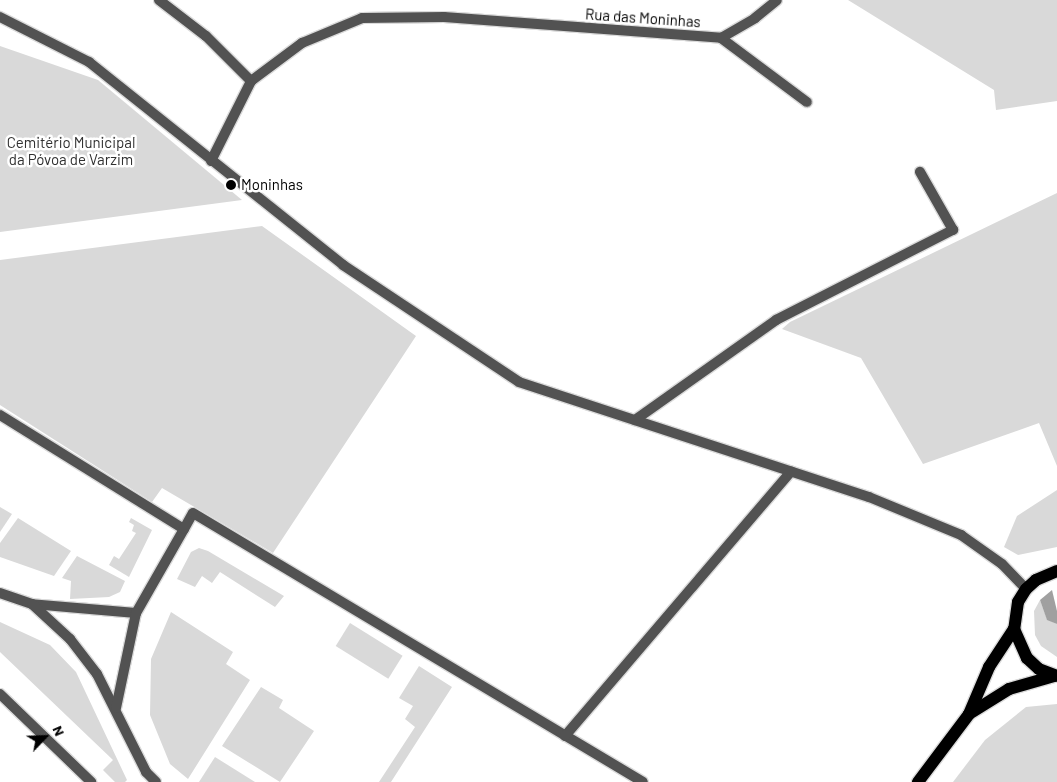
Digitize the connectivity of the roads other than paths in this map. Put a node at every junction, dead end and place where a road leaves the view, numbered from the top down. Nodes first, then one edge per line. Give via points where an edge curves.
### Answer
1 (159, 0) edge
2 (777, 0) edge
3 (0, 17) edge
4 (721, 38) junction
5 (251, 81) junction
6 (807, 102) dead end
7 (211, 162) junction
8 (920, 172) dead end
9 (0, 415) edge
10 (635, 420) junction
11 (791, 471) junction
12 (184, 529) junction
13 (1057, 571) edge
14 (1026, 589) junction
15 (0, 593) edge
16 (32, 604) junction
17 (136, 613) junction
18 (1014, 629) junction
19 (1055, 676) edge
20 (0, 694) edge
21 (116, 708) junction
22 (969, 714) junction
23 (565, 736) junction
24 (149, 780) edge
25 (91, 782) edge
26 (643, 782) edge
27 (918, 782) edge

1 - 5 street via 206,36
2 - 4 street, Rua das Moninhas via 755,18
3 - 7 street via 88,62
4 - 5 street, Rua das Moninhas via 444,18 362,18 302,43
4 - 6 street, Rua das Moninhas
5 - 7 street, Rua das Moninhas
7 - 10 street via 343,265 519,382
8 - 10 street via 953,230 776,320
9 - 12 street
10 - 11 street
11 - 14 street via 869,497 961,535 1002,564
11 - 23 street
12 - 17 street
12 - 23 street via 193,513
13 - 14 main road via 1036,580
14 - 18 main road via 1018,602
15 - 16 street
16 - 17 street
16 - 21 street via 70,639 97,674
17 - 21 street
18 - 19 main road via 1027,658
18 - 22 main road via 988,667
19 - 22 main road via 1009,689
20 - 25 street
21 - 24 street
22 - 27 main road
23 - 26 street

